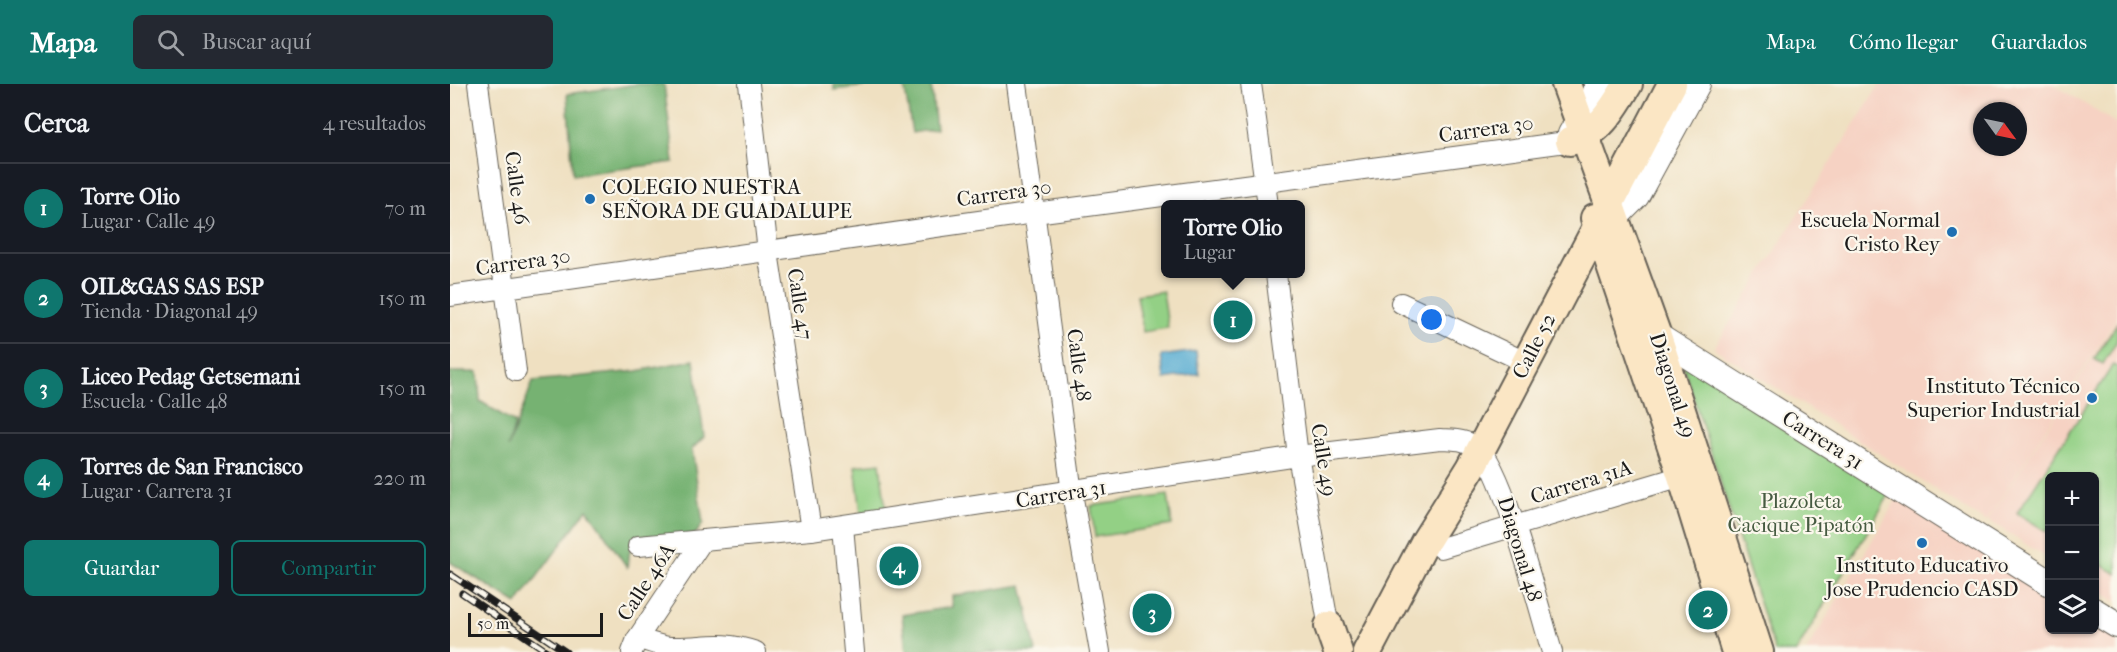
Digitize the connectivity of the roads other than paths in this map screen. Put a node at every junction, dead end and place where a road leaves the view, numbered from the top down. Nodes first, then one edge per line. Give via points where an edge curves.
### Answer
1 (478, 84) edge
2 (749, 84) edge
3 (1017, 84) edge
4 (1251, 84) edge
5 (1545, 84) edge
6 (1566, 84) edge
7 (1600, 84) edge
8 (1628, 84) edge
9 (1672, 84) edge
10 (1697, 84) edge
11 (1577, 134) junction
12 (1266, 182) junction
13 (1268, 200) edge
14 (1035, 213) junction
15 (1607, 214) junction
16 (768, 252) junction
17 (1277, 278) edge
18 (507, 288) junction
19 (450, 296) edge
20 (1401, 303) dead end
21 (1657, 336) junction
22 (1525, 362) junction
23 (516, 371) dead end
24 (1298, 456) junction
25 (1476, 458) junction
26 (1691, 473) junction
27 (1072, 493) junction
28 (843, 526) junction
29 (1514, 528) junction
30 (811, 530) junction
31 (703, 540) junction
32 (638, 546) dead end
33 (1441, 548) junction
34 (2045, 580) edge
35 (2099, 614) edge
36 (2117, 625) edge
37 (1333, 643) edge
38 (635, 645) edge
39 (756, 652) edge
40 (854, 652) edge
41 (1100, 652) edge
42 (1367, 652) edge
43 (1386, 652) edge
44 (1552, 652) edge
45 (1736, 652) edge
46 (1759, 652) edge

1 - 18 street, Calle 46
2 - 16 street, Calle 47
3 - 14 street, Calle 48
4 - 12 street
5 - 11 main road
6 - 11 main road
7 - 11 street
8 - 11 main road via 1599,126
9 - 15 main road, Calle 52
10 - 15 street, Calle 52 via 1642,186
11 - 12 street, Carrera 30
11 - 15 main road, Diagonal 49
12 - 13 street
12 - 14 street, Carrera 30
14 - 16 street, Carrera 30
14 - 27 street, Calle 48
15 - 21 main road, Diagonal 49
15 - 22 main road, Calle 52
15 - 26 main road, Diagonal 49
16 - 18 street, Carrera 30
16 - 30 street, Calle 47
17 - 24 street, Calle 49
18 - 19 street, Carrera 30
18 - 23 street, Calle 46
20 - 22 street
21 - 26 main road, Diagonal 49
21 - 34 street, Carrera 31
22 - 25 main road, Calle 52
24 - 25 street, Carrera 31 via 1440,439 1463,440
24 - 27 street, Carrera 31
24 - 37 street, Calle 49
25 - 29 street, Diagonal 48 via 1499,480
25 - 33 main road, Calle 52
25 - 42 main road, Calle 52 via 1425,542
26 - 29 street, Carrera 31A
26 - 45 main road, Diagonal 49
26 - 46 main road, Diagonal 49
27 - 28 street, Carrera 31
27 - 41 street, Calle 48
28 - 30 street, Carrera 31
28 - 40 street
29 - 33 street, Carrera 31A
29 - 44 street, Diagonal 48
30 - 31 street, Carrera 31
31 - 32 street, Carrera 31
31 - 38 street, Calle 46A
33 - 43 main road, Calle 52
35 - 36 street
38 - 39 street via 714,643

